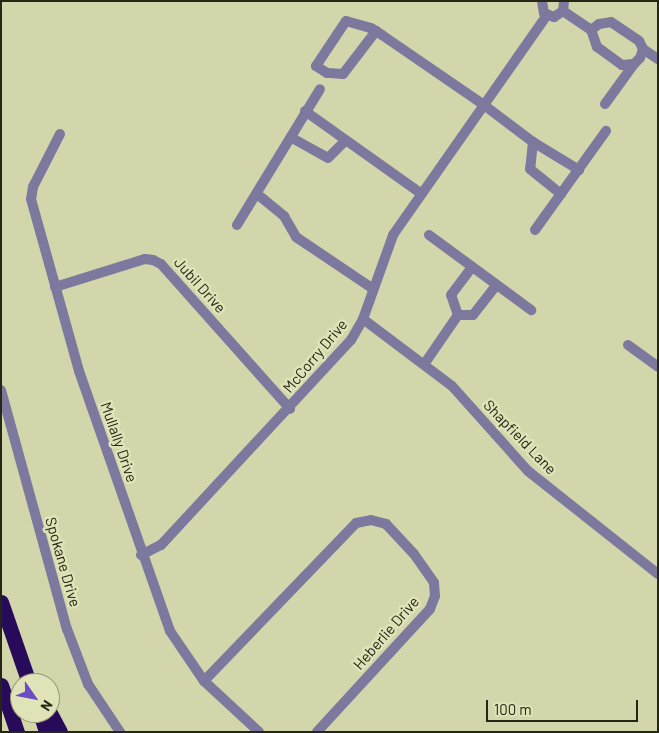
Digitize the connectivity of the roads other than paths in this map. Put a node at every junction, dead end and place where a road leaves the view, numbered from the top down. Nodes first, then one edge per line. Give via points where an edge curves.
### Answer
1 (542, 1) edge
2 (563, 6) edge
3 (547, 16) junction
4 (591, 30) junction
5 (376, 31) junction
6 (643, 49) junction
7 (658, 59) edge
8 (634, 64) junction
9 (320, 89) dead end
10 (605, 104) dead end
11 (484, 105) junction
12 (305, 112) junction
13 (606, 131) dead end
14 (60, 134) dead end
15 (292, 138) junction
16 (345, 142) junction
17 (533, 142) junction
18 (580, 170) junction
19 (257, 194) junction
20 (422, 194) junction
21 (561, 194) junction
22 (237, 225) dead end
23 (535, 230) dead end
24 (429, 235) dead end
25 (472, 267) junction
26 (55, 286) junction
27 (496, 286) junction
28 (372, 288) junction
29 (531, 310) dead end
30 (458, 315) junction
31 (363, 320) junction
32 (628, 345) dead end
33 (425, 363) junction
34 (658, 367) edge
35 (1, 390) edge
36 (290, 409) junction
37 (141, 555) junction
38 (658, 574) edge
39 (1, 602) edge
40 (22, 664) junction
41 (25, 673) edge
42 (27, 673) edge
43 (204, 681) junction
44 (1, 685) edge
45 (17, 732) edge
46 (120, 732) edge
47 (259, 732) edge
48 (317, 732) edge

1 - 3 street via 542,10
2 - 3 street via 554,17
2 - 4 street
3 - 11 street, McCorry Drive
4 - 6 street via 599,24 611,22 639,42
4 - 8 street via 597,47 622,65
5 - 5 street via 346,21 316,66 327,73 343,74
5 - 11 street
6 - 7 street
6 - 8 street
8 - 10 street
9 - 12 street
11 - 17 street
11 - 20 street, McCorry Drive
12 - 15 street
12 - 16 street
13 - 18 street
14 - 26 street, Mullally Drive via 33,187 32,199
15 - 16 street via 328,158
15 - 19 street
16 - 20 street
17 - 18 street
17 - 21 street via 530,169
18 - 21 street
19 - 22 street
19 - 28 street via 284,216 296,238
20 - 28 street, McCorry Drive via 392,235
21 - 23 street
24 - 25 street
25 - 27 street
25 - 30 street via 451,295
26 - 36 street, Jubil Drive via 145,259 161,264
26 - 37 street, Mullally Drive via 79,371
27 - 29 street
27 - 30 street via 473,316
28 - 31 street, McCorry Drive
30 - 33 street
31 - 33 street, Shapfield Lane
31 - 36 street, McCorry Drive via 351,340
32 - 34 street
33 - 38 street, Shapfield Lane via 452,386 528,471
35 - 46 street, Spokane Drive via 67,629 88,684
36 - 37 street, McCorry Drive via 161,545
37 - 43 street, Mullally Drive via 170,631
39 - 40 highway
40 - 41 highway
40 - 42 highway
43 - 47 street, Mullally Drive
43 - 48 street, Heberlie Drive via 356,523 371,520 386,524 414,554 434,583 435,596 430,609
44 - 45 highway

